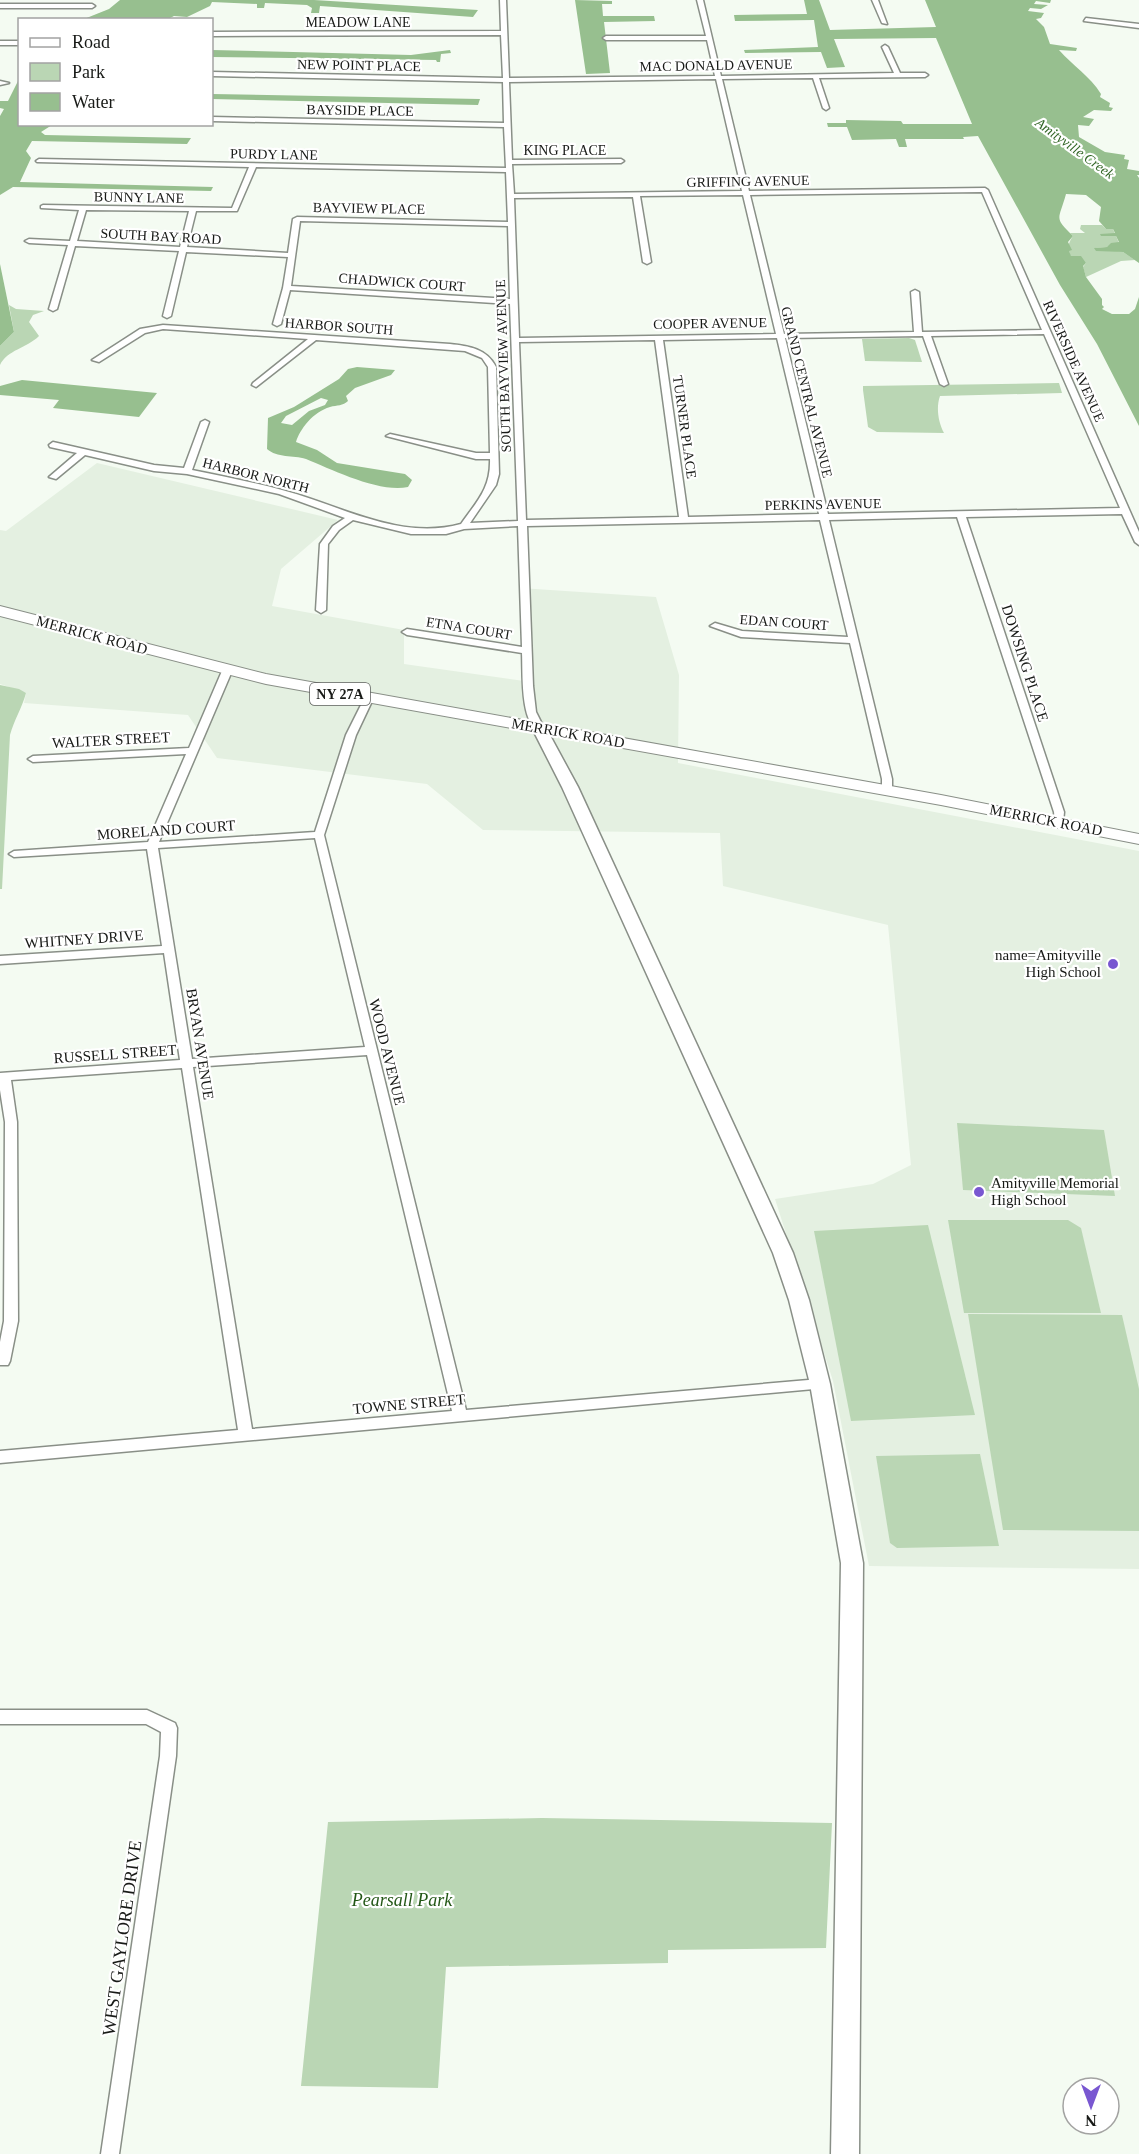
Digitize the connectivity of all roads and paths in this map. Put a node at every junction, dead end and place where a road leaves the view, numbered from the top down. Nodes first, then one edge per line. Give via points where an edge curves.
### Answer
1 (503, 0) edge
2 (700, 0) edge
3 (875, 0) edge
4 (0, 6) edge
5 (92, 6) dead end
6 (1086, 20) dead end
7 (885, 23) dead end
8 (1139, 26) edge
9 (504, 33) junction
10 (213, 34) edge
11 (606, 38) dead end
12 (709, 38) junction
13 (0, 43) edge
14 (18, 43) edge
15 (885, 46) dead end
16 (213, 74) edge
17 (898, 75) junction
18 (925, 75) dead end
19 (815, 76) junction
20 (720, 77) junction
21 (507, 80) junction
22 (826, 108) dead end
23 (213, 119) edge
24 (509, 125) junction
25 (39, 161) dead end
26 (621, 161) dead end
27 (253, 165) junction
28 (509, 166) junction
29 (985, 190) joint
30 (747, 193) junction
31 (636, 194) junction
32 (511, 196) junction
33 (43, 207) dead end
34 (83, 208) junction
35 (193, 209) junction
36 (512, 224) junction
37 (29, 241) dead end
38 (74, 244) junction
39 (183, 249) junction
40 (292, 255) junction
41 (647, 262) dead end
42 (287, 288) junction
43 (915, 292) dead end
44 (515, 302) junction
45 (53, 309) dead end
46 (167, 316) dead end
47 (277, 324) dead end
48 (1047, 332) junction
49 (922, 334) junction
50 (780, 336) junction
51 (659, 338) junction
52 (313, 339) junction
53 (516, 340) junction
54 (96, 360) dead end
55 (944, 384) dead end
56 (255, 385) dead end
57 (205, 422) dead end
58 (390, 436) dead end
59 (53, 445) dead end
60 (84, 451) junction
61 (495, 456) junction
62 (187, 471) junction
63 (53, 477) dead end
64 (1125, 512) junction
65 (961, 515) junction
66 (352, 517) junction
67 (824, 517) junction
68 (684, 520) junction
69 (522, 523) junction
70 (464, 526) junction
71 (1139, 542) edge
72 (321, 610) dead end
73 (0, 611) edge
74 (715, 627) dead end
75 (407, 632) dead end
76 (852, 640) junction
77 (526, 651) junction
78 (227, 671) junction
79 (368, 699) junction
80 (539, 728) junction
81 (191, 751) junction
82 (33, 759) dead end
83 (887, 791) junction
84 (1059, 821) junction
85 (320, 835) junction
86 (1139, 839) edge
87 (152, 845) junction
88 (14, 854) dead end
89 (170, 949) junction
90 (0, 960) edge
91 (371, 1051) junction
92 (188, 1064) junction
93 (2, 1077) edge
94 (3, 1361) dead end
95 (820, 1384) junction
96 (460, 1416) junction
97 (246, 1435) junction
98 (0, 1456) edge
99 (0, 1717) edge
100 (110, 2154) edge
101 (845, 2154) edge

1 - 9 street, SOUTH BAYVIEW AVENUE
2 - 12 street, GRAND CENTRAL AVENUE
3 - 7 street
4 - 5 street
6 - 8 street
9 - 10 street, MEADOW LANE
9 - 21 street, SOUTH BAYVIEW AVENUE
11 - 12 street
12 - 20 street, GRAND CENTRAL AVENUE
13 - 14 street
15 - 17 street
16 - 21 street, NEW POINT PLACE
17 - 18 street, MAC DONALD AVENUE
17 - 19 street, MAC DONALD AVENUE
19 - 20 street, MAC DONALD AVENUE
19 - 22 street
20 - 21 street, MAC DONALD AVENUE
20 - 30 street, GRAND CENTRAL AVENUE
21 - 24 street, SOUTH BAYVIEW AVENUE
23 - 24 street, BAYSIDE PLACE
24 - 28 street, SOUTH BAYVIEW AVENUE
25 - 27 street, PURDY LANE
26 - 28 street, KING PLACE
27 - 28 street, PURDY LANE
27 - 35 street, BUNNY LANE via 235,210
28 - 32 street, SOUTH BAYVIEW AVENUE
29 - 30 street, GRIFFING AVENUE
29 - 48 street, RIVERSIDE AVENUE
30 - 31 street, GRIFFING AVENUE
30 - 50 street, GRAND CENTRAL AVENUE
31 - 32 street, GRIFFING AVENUE
31 - 41 street
32 - 36 street, SOUTH BAYVIEW AVENUE
33 - 34 street, BUNNY LANE
34 - 35 street, BUNNY LANE
34 - 38 street
35 - 39 street
36 - 40 street, BAYVIEW PLACE via 297,219
36 - 44 street, SOUTH BAYVIEW AVENUE
37 - 38 street, SOUTH BAY ROAD
38 - 39 street, SOUTH BAY ROAD
38 - 45 street
39 - 40 street, SOUTH BAY ROAD
39 - 46 street
40 - 42 street, BAYVIEW PLACE
42 - 44 street, CHADWICK COURT
42 - 47 street, BAYVIEW PLACE
43 - 49 street
44 - 53 street, SOUTH BAYVIEW AVENUE
48 - 49 street, COOPER AVENUE
48 - 64 street, RIVERSIDE AVENUE
49 - 50 street, COOPER AVENUE
49 - 55 street
50 - 51 street, COOPER AVENUE
50 - 67 street, GRAND CENTRAL AVENUE
51 - 53 street, COOPER AVENUE
51 - 68 street, TURNER PLACE
52 - 54 street, HARBOR SOUTH via 152,328
52 - 56 street
52 - 61 street, HARBOR SOUTH via 459,347 481,354 492,367
53 - 69 street, SOUTH BAYVIEW AVENUE
57 - 62 street, HARBOR NORTH
58 - 61 street via 476,456
59 - 60 street, HARBOR NORTH
60 - 62 street, HARBOR NORTH via 154,468
60 - 63 street
61 - 70 street, HARBOR SOUTH via 492,485
62 - 66 street, HARBOR NORTH via 281,492
64 - 65 street, PERKINS AVENUE
64 - 71 street, RIVERSIDE AVENUE
65 - 67 street, PERKINS AVENUE
65 - 84 street, DOWSING PLACE
66 - 70 street, HARBOR NORTH via 411,531 446,531
66 - 72 street via 336,528 324,544
67 - 68 street, PERKINS AVENUE
67 - 76 street, GRAND CENTRAL AVENUE
68 - 69 street, PERKINS AVENUE
69 - 70 street, HARBOR NORTH
69 - 77 street, SOUTH BAYVIEW AVENUE
73 - 78 main road, MERRICK ROAD
74 - 76 street, EDAN COURT via 741,634
75 - 77 street, ETNA COURT
76 - 83 street, GRAND CENTRAL AVENUE
77 - 80 street, SOUTH BAYVIEW AVENUE via 531,711
78 - 79 main road, MERRICK ROAD / NY 27A
78 - 81 street
79 - 80 main road, MERRICK ROAD / NY 27A
79 - 85 street via 351,735
80 - 83 main road, MERRICK ROAD / NY 27A
80 - 95 main road via 783,1253
81 - 82 street, WALTER STREET
81 - 87 street
83 - 84 main road, MERRICK ROAD / NY 27A
84 - 86 main road, MERRICK ROAD / NY 27A
85 - 87 street, MORELAND COURT
85 - 91 street, WOOD AVENUE
87 - 88 street, MORELAND COURT
87 - 89 street, BRYAN AVENUE
89 - 90 street, WHITNEY DRIVE
89 - 92 street, BRYAN AVENUE
91 - 92 street, RUSSELL STREET
91 - 96 street, WOOD AVENUE
92 - 93 street, RUSSELL STREET
92 - 97 street, BRYAN AVENUE
93 - 94 street via 11,1122 11,1321
95 - 96 street, TOWNE STREET
95 - 101 main road via 852,1563
96 - 97 street, TOWNE STREET
97 - 98 street, TOWNE STREET
99 - 100 street, WEST GAYLORE DRIVE via 147,1717 169,1728

